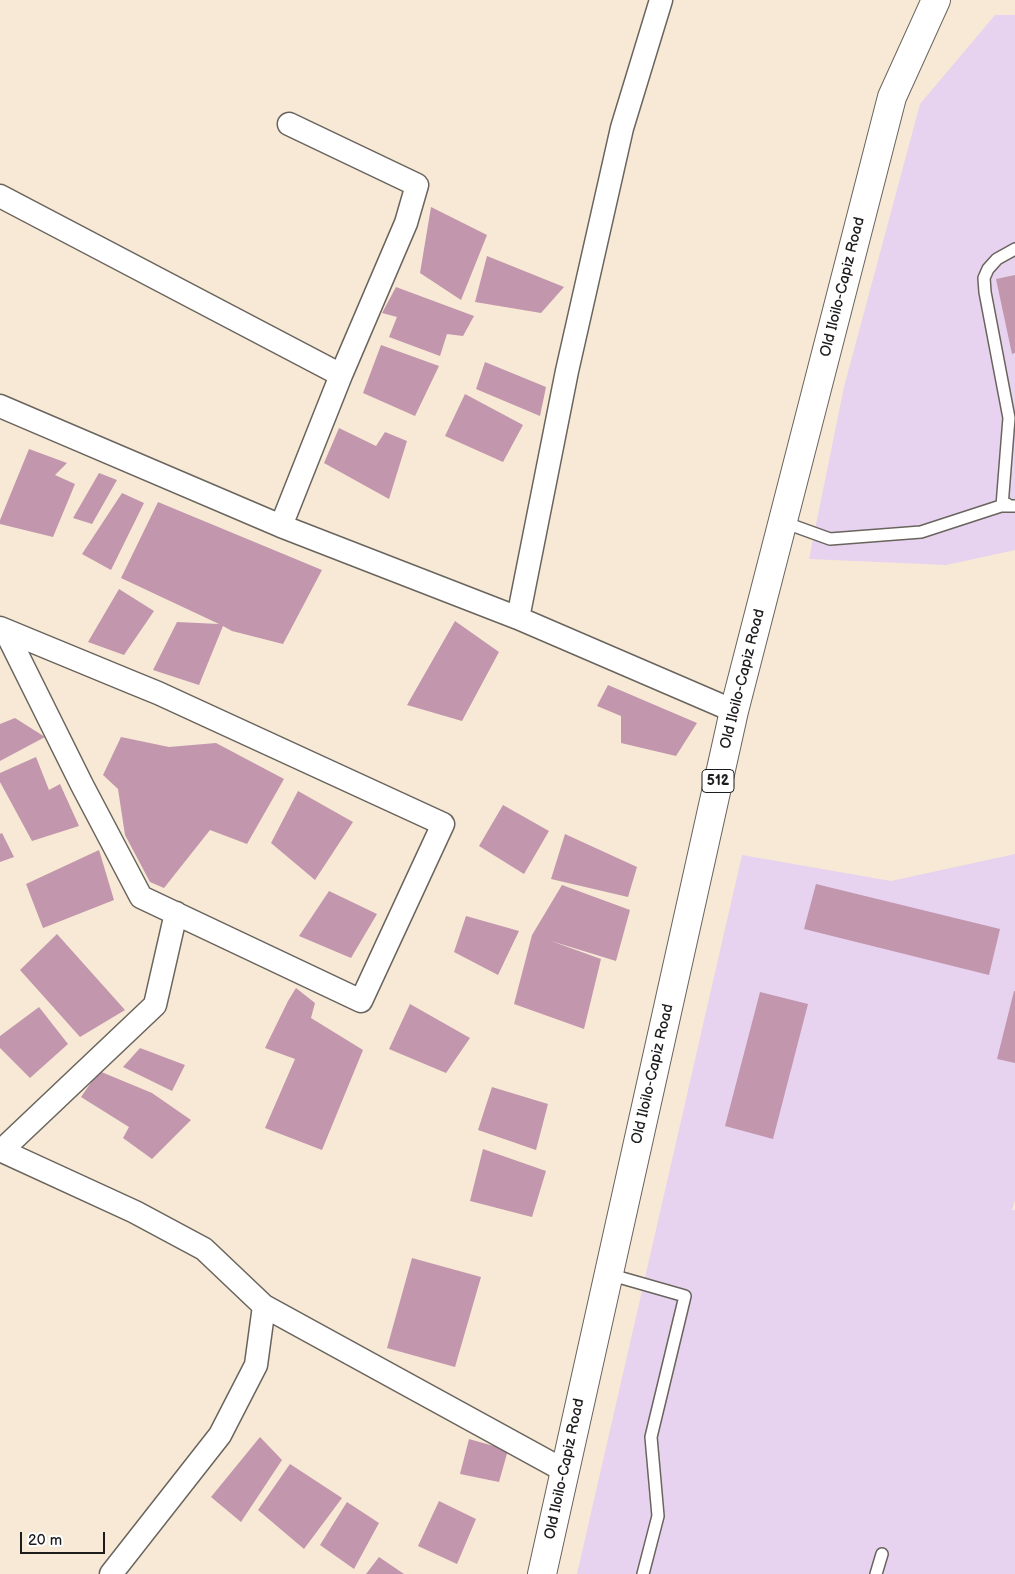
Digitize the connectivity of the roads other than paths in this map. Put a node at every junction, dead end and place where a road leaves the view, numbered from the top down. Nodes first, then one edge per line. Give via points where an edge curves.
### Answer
1 (662, 0) edge
2 (936, 0) edge
3 (289, 124) dead end
4 (0, 196) edge
5 (1015, 249) edge
6 (341, 375) junction
7 (0, 406) edge
8 (1015, 500) edge
9 (1002, 506) junction
10 (1015, 506) edge
11 (782, 522) junction
12 (281, 526) junction
13 (518, 618) junction
14 (2, 629) edge
15 (734, 711) junction
16 (176, 913) junction
17 (1, 1150) edge
18 (608, 1274) junction
19 (264, 1306) junction
20 (565, 1471) junction
21 (882, 1554) dead end
22 (111, 1574) edge
23 (542, 1574) edge
24 (643, 1574) edge
25 (876, 1574) edge

1 - 13 street via 622,128 567,371
2 - 11 main road, Old Iloilo-Capiz Road / 512 via 892,97
3 - 6 street via 417,185 406,223
4 - 6 street
5 - 9 lane via 997,259 984,278 1009,418
6 - 12 street
7 - 12 street
8 - 9 lane
9 - 10 lane
9 - 11 lane via 921,532 830,539
11 - 15 main road, Old Iloilo-Capiz Road / 512
12 - 13 street
13 - 15 street
14 - 16 street via 141,896
14 - 16 street via 158,693 442,824 361,1001
15 - 18 main road, Old Iloilo-Capiz Road / 512
16 - 17 street via 154,1006
17 - 19 street via 135,1212 204,1249
18 - 20 main road, Old Iloilo-Capiz Road / 512
18 - 24 lane via 685,1296 651,1437 658,1516
19 - 20 street
19 - 22 street via 256,1365 220,1435
20 - 23 main road, Old Iloilo-Capiz Road / 512
21 - 25 lane

